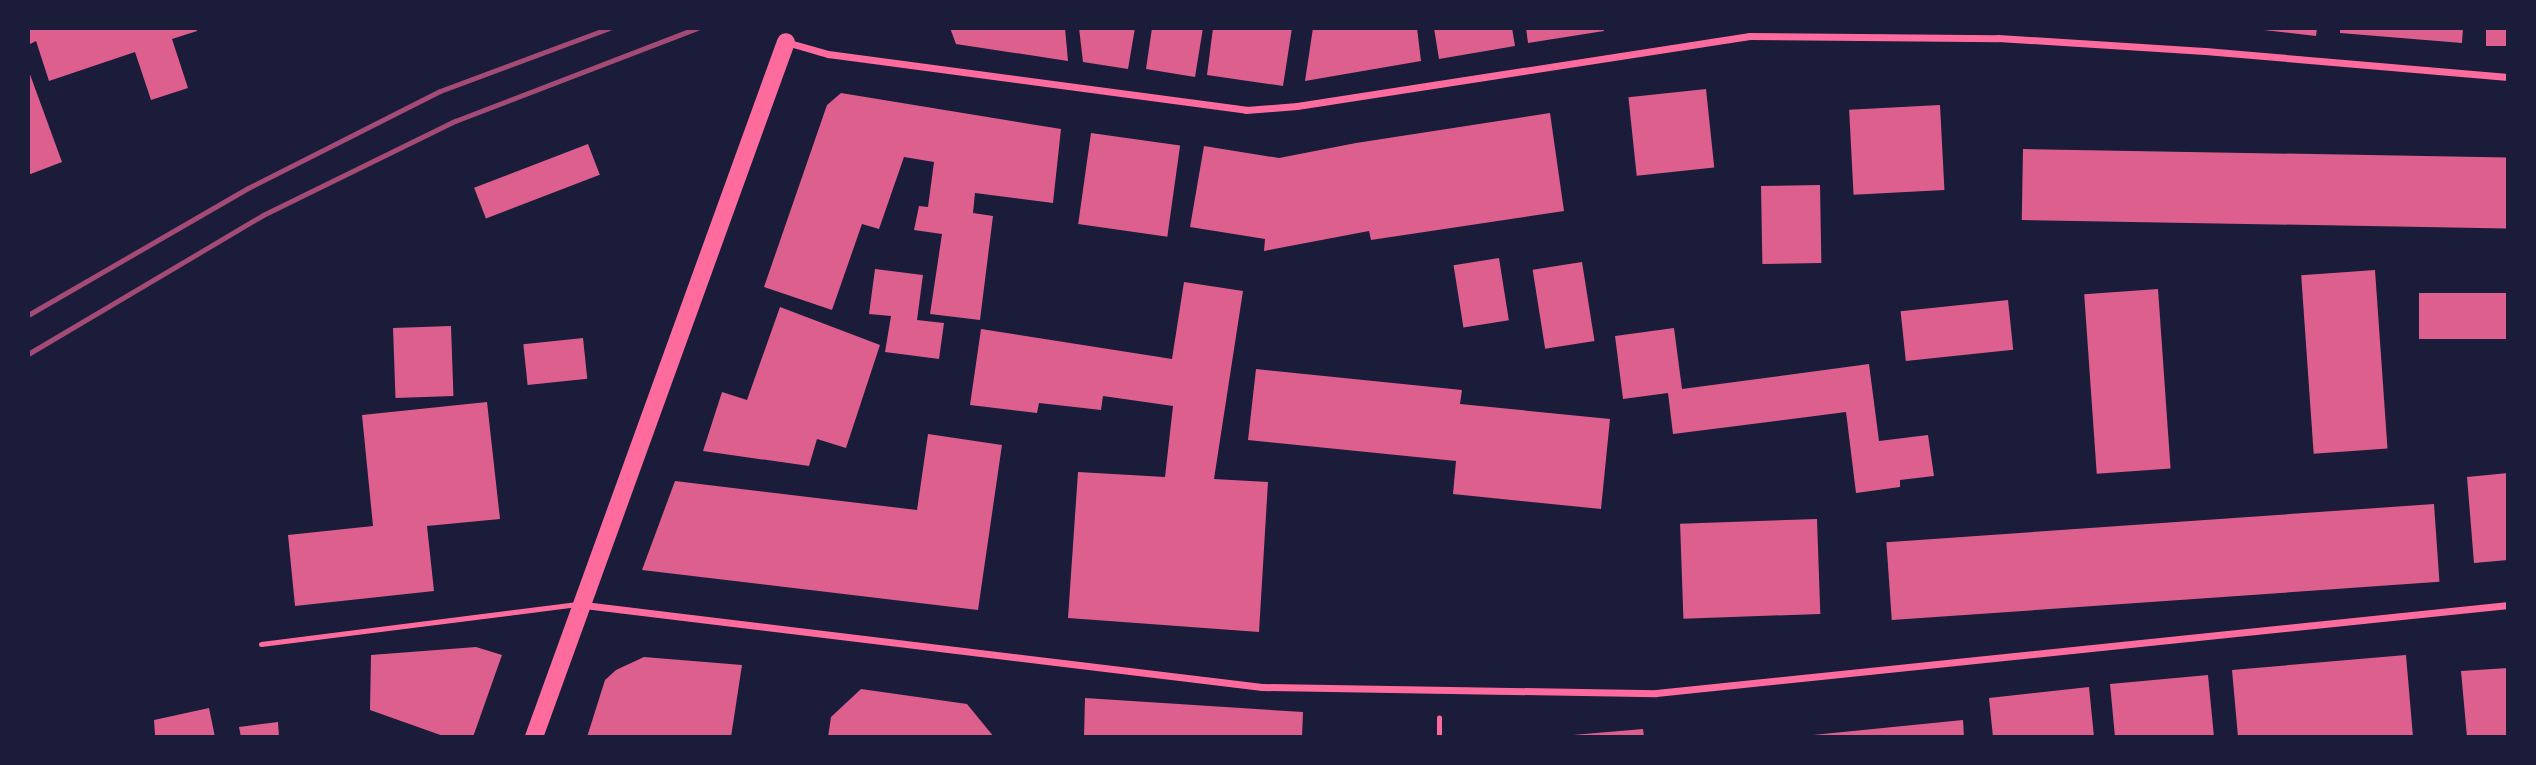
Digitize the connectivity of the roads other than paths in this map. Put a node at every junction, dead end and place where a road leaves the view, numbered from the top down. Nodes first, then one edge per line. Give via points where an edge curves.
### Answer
1 (786, 42) joint
2 (2508, 77) edge
3 (580, 604) junction
4 (2508, 605) edge
5 (261, 644) dead end
6 (534, 737) edge

1 - 2 street via 828,54 1246,110 1750,36 1998,38
1 - 3 main road
3 - 4 street via 1262,687 1656,693
3 - 5 lane
3 - 6 main road

